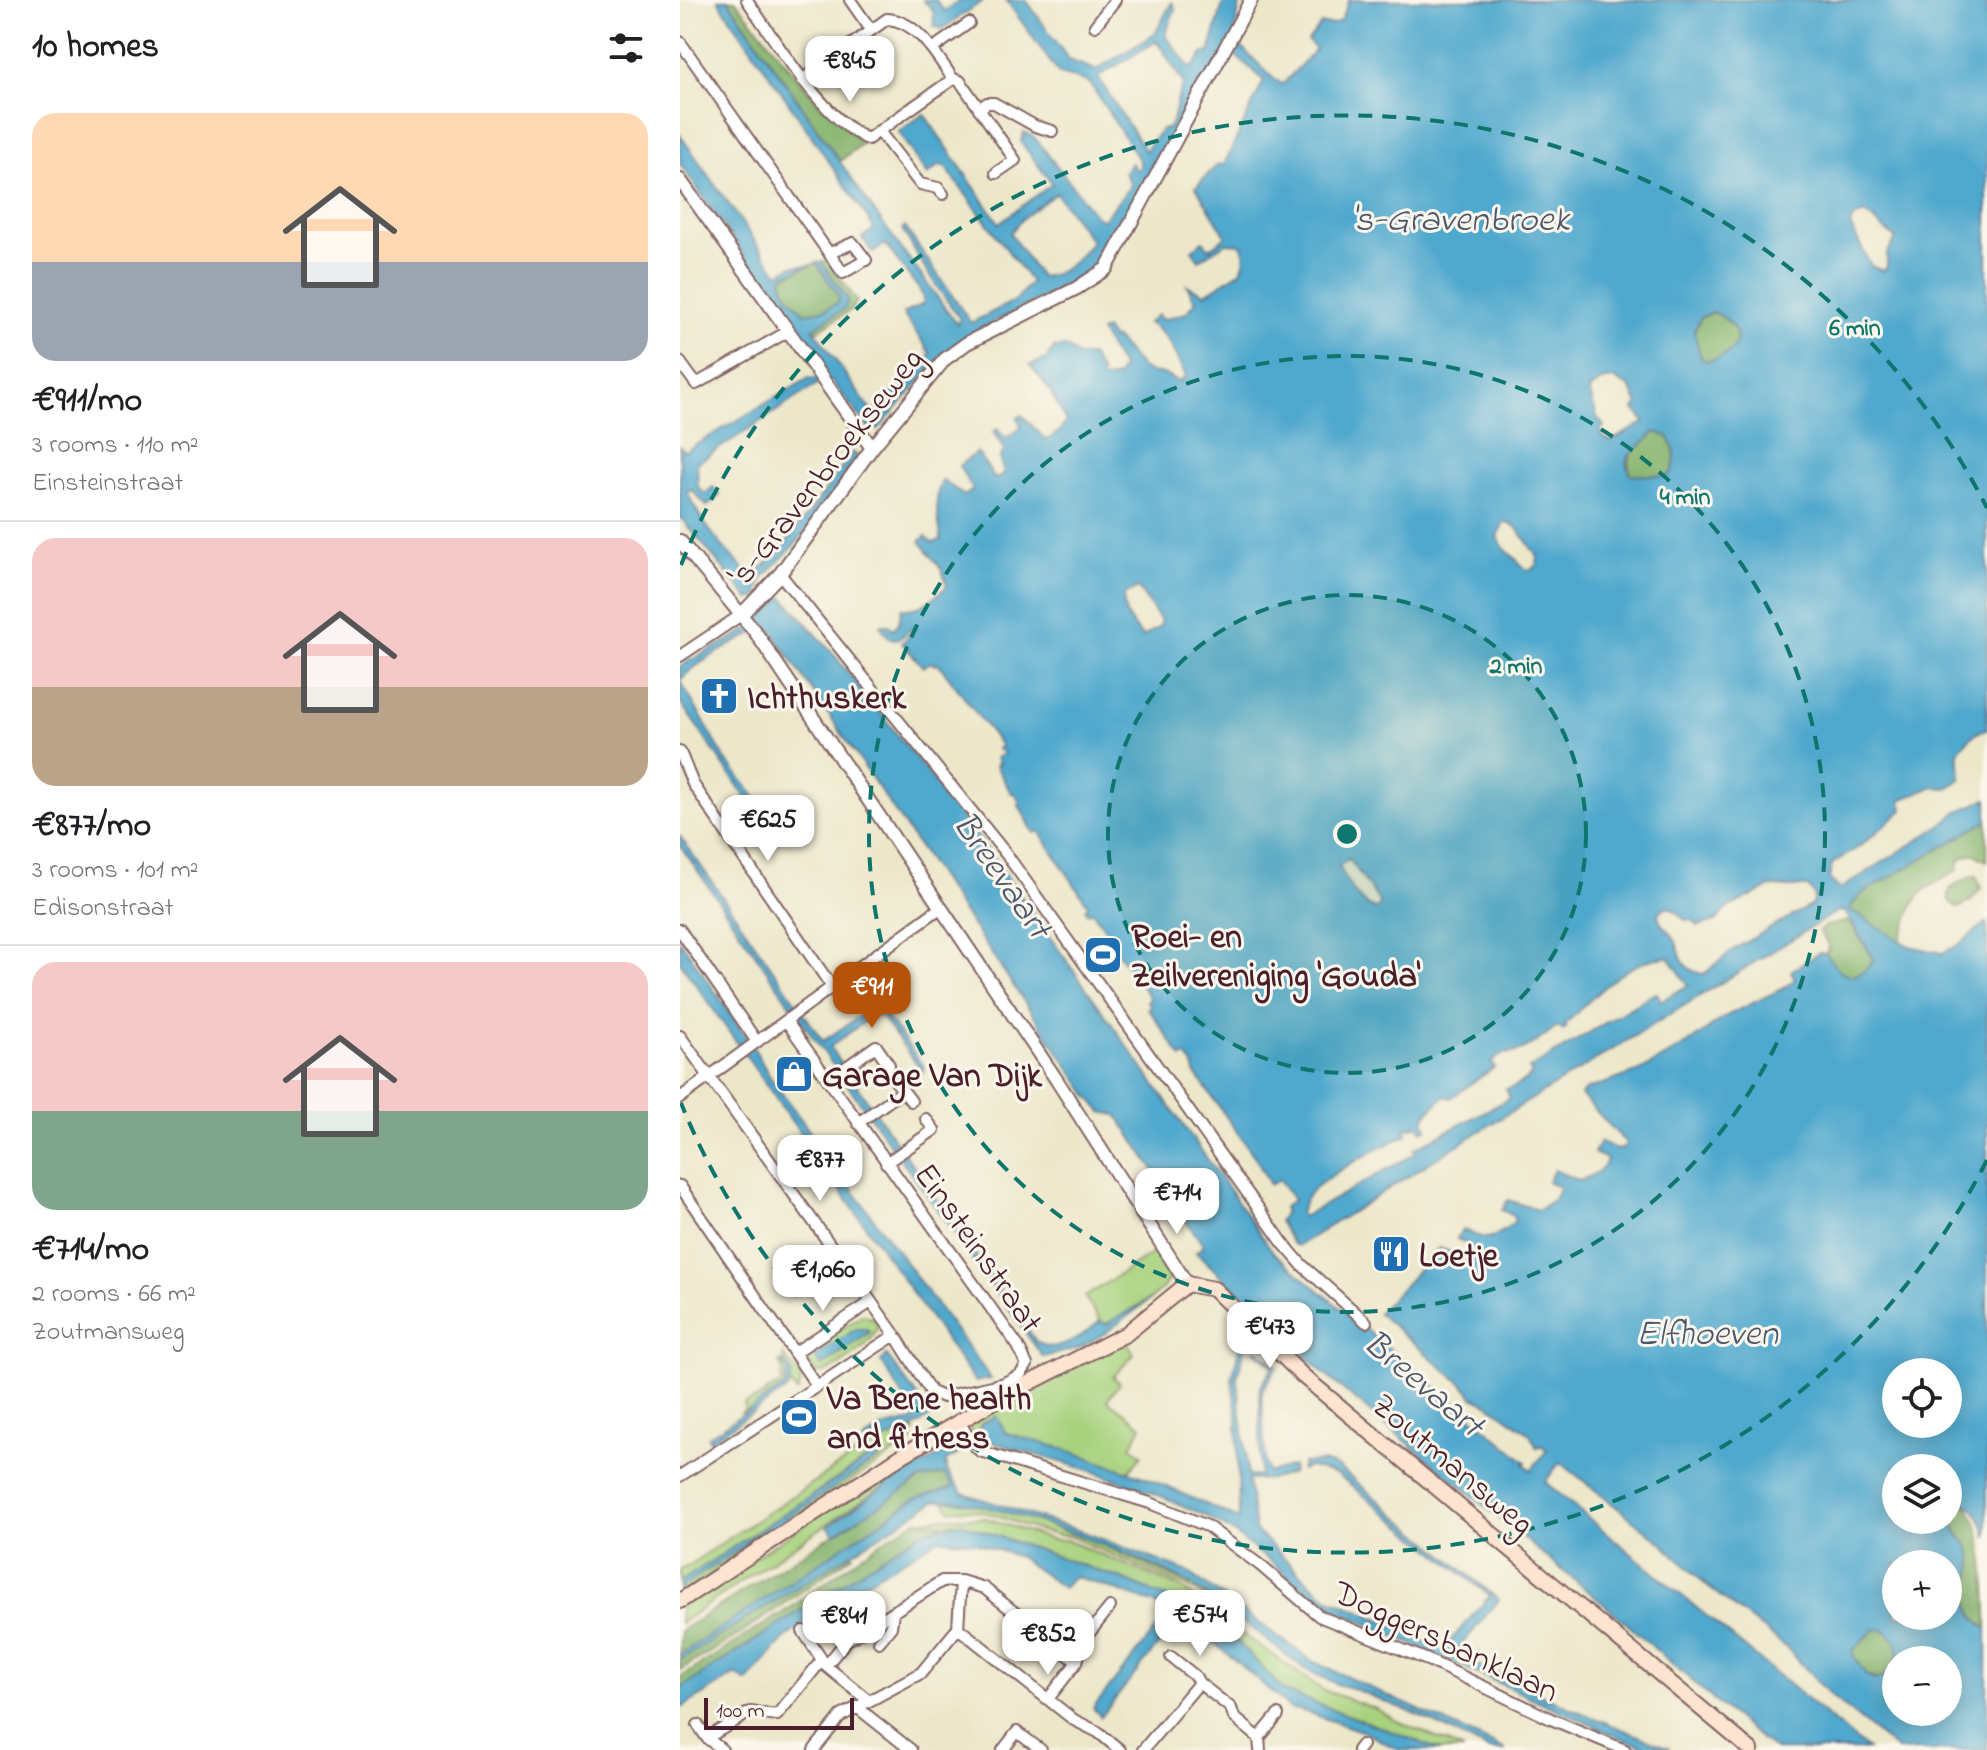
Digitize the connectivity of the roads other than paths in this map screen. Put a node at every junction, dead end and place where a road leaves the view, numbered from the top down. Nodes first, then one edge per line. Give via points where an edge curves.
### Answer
1 (747, 0) edge
2 (850, 0) edge
3 (1115, 0) edge
4 (1251, 0) edge
5 (969, 23) dead end
6 (1095, 26) dead end
7 (871, 30) junction
8 (680, 42) edge
9 (932, 49) junction
10 (953, 79) junction
11 (802, 80) junction
12 (979, 109) junction
13 (879, 131) junction
14 (1052, 131) dead end
15 (996, 173) dead end
16 (680, 180) edge
17 (943, 194) dead end
18 (830, 253) dead end
19 (787, 332) junction
20 (680, 362) edge
21 (872, 448) junction
22 (680, 541) edge
23 (780, 574) junction
24 (741, 615) junction
25 (680, 656) edge
26 (680, 752) edge
27 (940, 908) junction
28 (680, 930) edge
29 (832, 987) junction
30 (790, 1020) junction
31 (680, 1036) edge
32 (755, 1044) junction
33 (889, 1065) dead end
34 (709, 1078) junction
35 (828, 1080) junction
36 (895, 1080) dead end
37 (903, 1091) junction
38 (680, 1098) edge
39 (911, 1101) dead end
40 (926, 1119) dead end
41 (858, 1123) junction
42 (886, 1163) junction
43 (680, 1186) edge
44 (1187, 1284) junction
45 (871, 1302) junction
46 (1366, 1322) dead end
47 (895, 1335) junction
48 (794, 1353) junction
49 (817, 1386) junction
50 (960, 1422) junction
51 (680, 1476) edge
52 (961, 1581) junction
53 (680, 1601) edge
54 (1110, 1607) dead end
55 (893, 1612) junction
56 (958, 1628) junction
57 (803, 1631) dead end
58 (879, 1642) dead end
59 (1171, 1657) dead end
60 (1077, 1662) junction
61 (824, 1663) junction
62 (1199, 1683) junction
63 (1048, 1699) junction
64 (869, 1701) junction
65 (858, 1708) junction
66 (1278, 1715) dead end
67 (698, 1725) dead end
68 (707, 1738) junction
69 (1259, 1738) junction
70 (722, 1750) edge
71 (814, 1750) edge
72 (911, 1750) edge
73 (1003, 1750) edge
74 (1041, 1750) edge
75 (1120, 1750) edge
76 (1143, 1750) edge
77 (1260, 1750) edge
78 (1625, 1750) edge
79 (1751, 1750) edge

1 - 11 street
2 - 7 street
3 - 6 street
4 - 21 street, 's-Gravenbroekseweg via 1106,269 945,359
5 - 9 street
7 - 9 street via 887,19 898,20
7 - 11 street
8 - 18 street
9 - 10 street
10 - 12 street
10 - 13 street
11 - 13 street via 854,133 868,139
12 - 14 street via 994,103
12 - 15 street via 1015,160
13 - 17 street via 920,184
16 - 19 street
19 - 20 street via 696,384
19 - 21 street
21 - 23 street, 's-Gravenbroekseweg
22 - 24 street
23 - 24 street, 's-Gravenbroekseweg
23 - 46 street via 1007,855 1283,1243
24 - 25 street
24 - 27 street
26 - 29 street via 693,784
27 - 29 street
27 - 44 street
28 - 32 street
29 - 30 street
30 - 32 street
30 - 35 street, Einsteinstraat
31 - 34 street
32 - 34 street
33 - 35 street via 876,1046
34 - 38 street
34 - 45 street
35 - 41 street, Einsteinstraat
36 - 37 street
37 - 39 street
37 - 41 street
40 - 42 street, Einsteinstraat via 934,1130
41 - 42 street, Einsteinstraat
42 - 47 street, Einsteinstraat via 1027,1365 1004,1383 937,1396
43 - 48 street
44 - 50 main road via 1126,1334
44 - 79 main road, Zoutmansweg via 1214,1289 1261,1337 1286,1352 1303,1376
45 - 47 street
45 - 48 street
47 - 49 street
48 - 49 street
49 - 51 street
50 - 53 main road
50 - 78 street, Doggersbanklaan via 980,1451 1207,1526 1319,1616
52 - 55 street via 942,1581
52 - 56 street
52 - 60 street via 984,1588
54 - 60 street via 1082,1642
55 - 58 street via 891,1627
55 - 61 street via 846,1641
56 - 63 street
56 - 64 street via 921,1673
57 - 61 street
59 - 62 street
60 - 63 street
61 - 64 street
61 - 68 street via 777,1715 750,1712
62 - 69 street
62 - 76 street
63 - 75 street
64 - 65 street
65 - 71 street via 841,1716
65 - 72 street
66 - 69 street
67 - 68 street
68 - 70 street
69 - 77 street
73 - 74 street via 1017,1732

